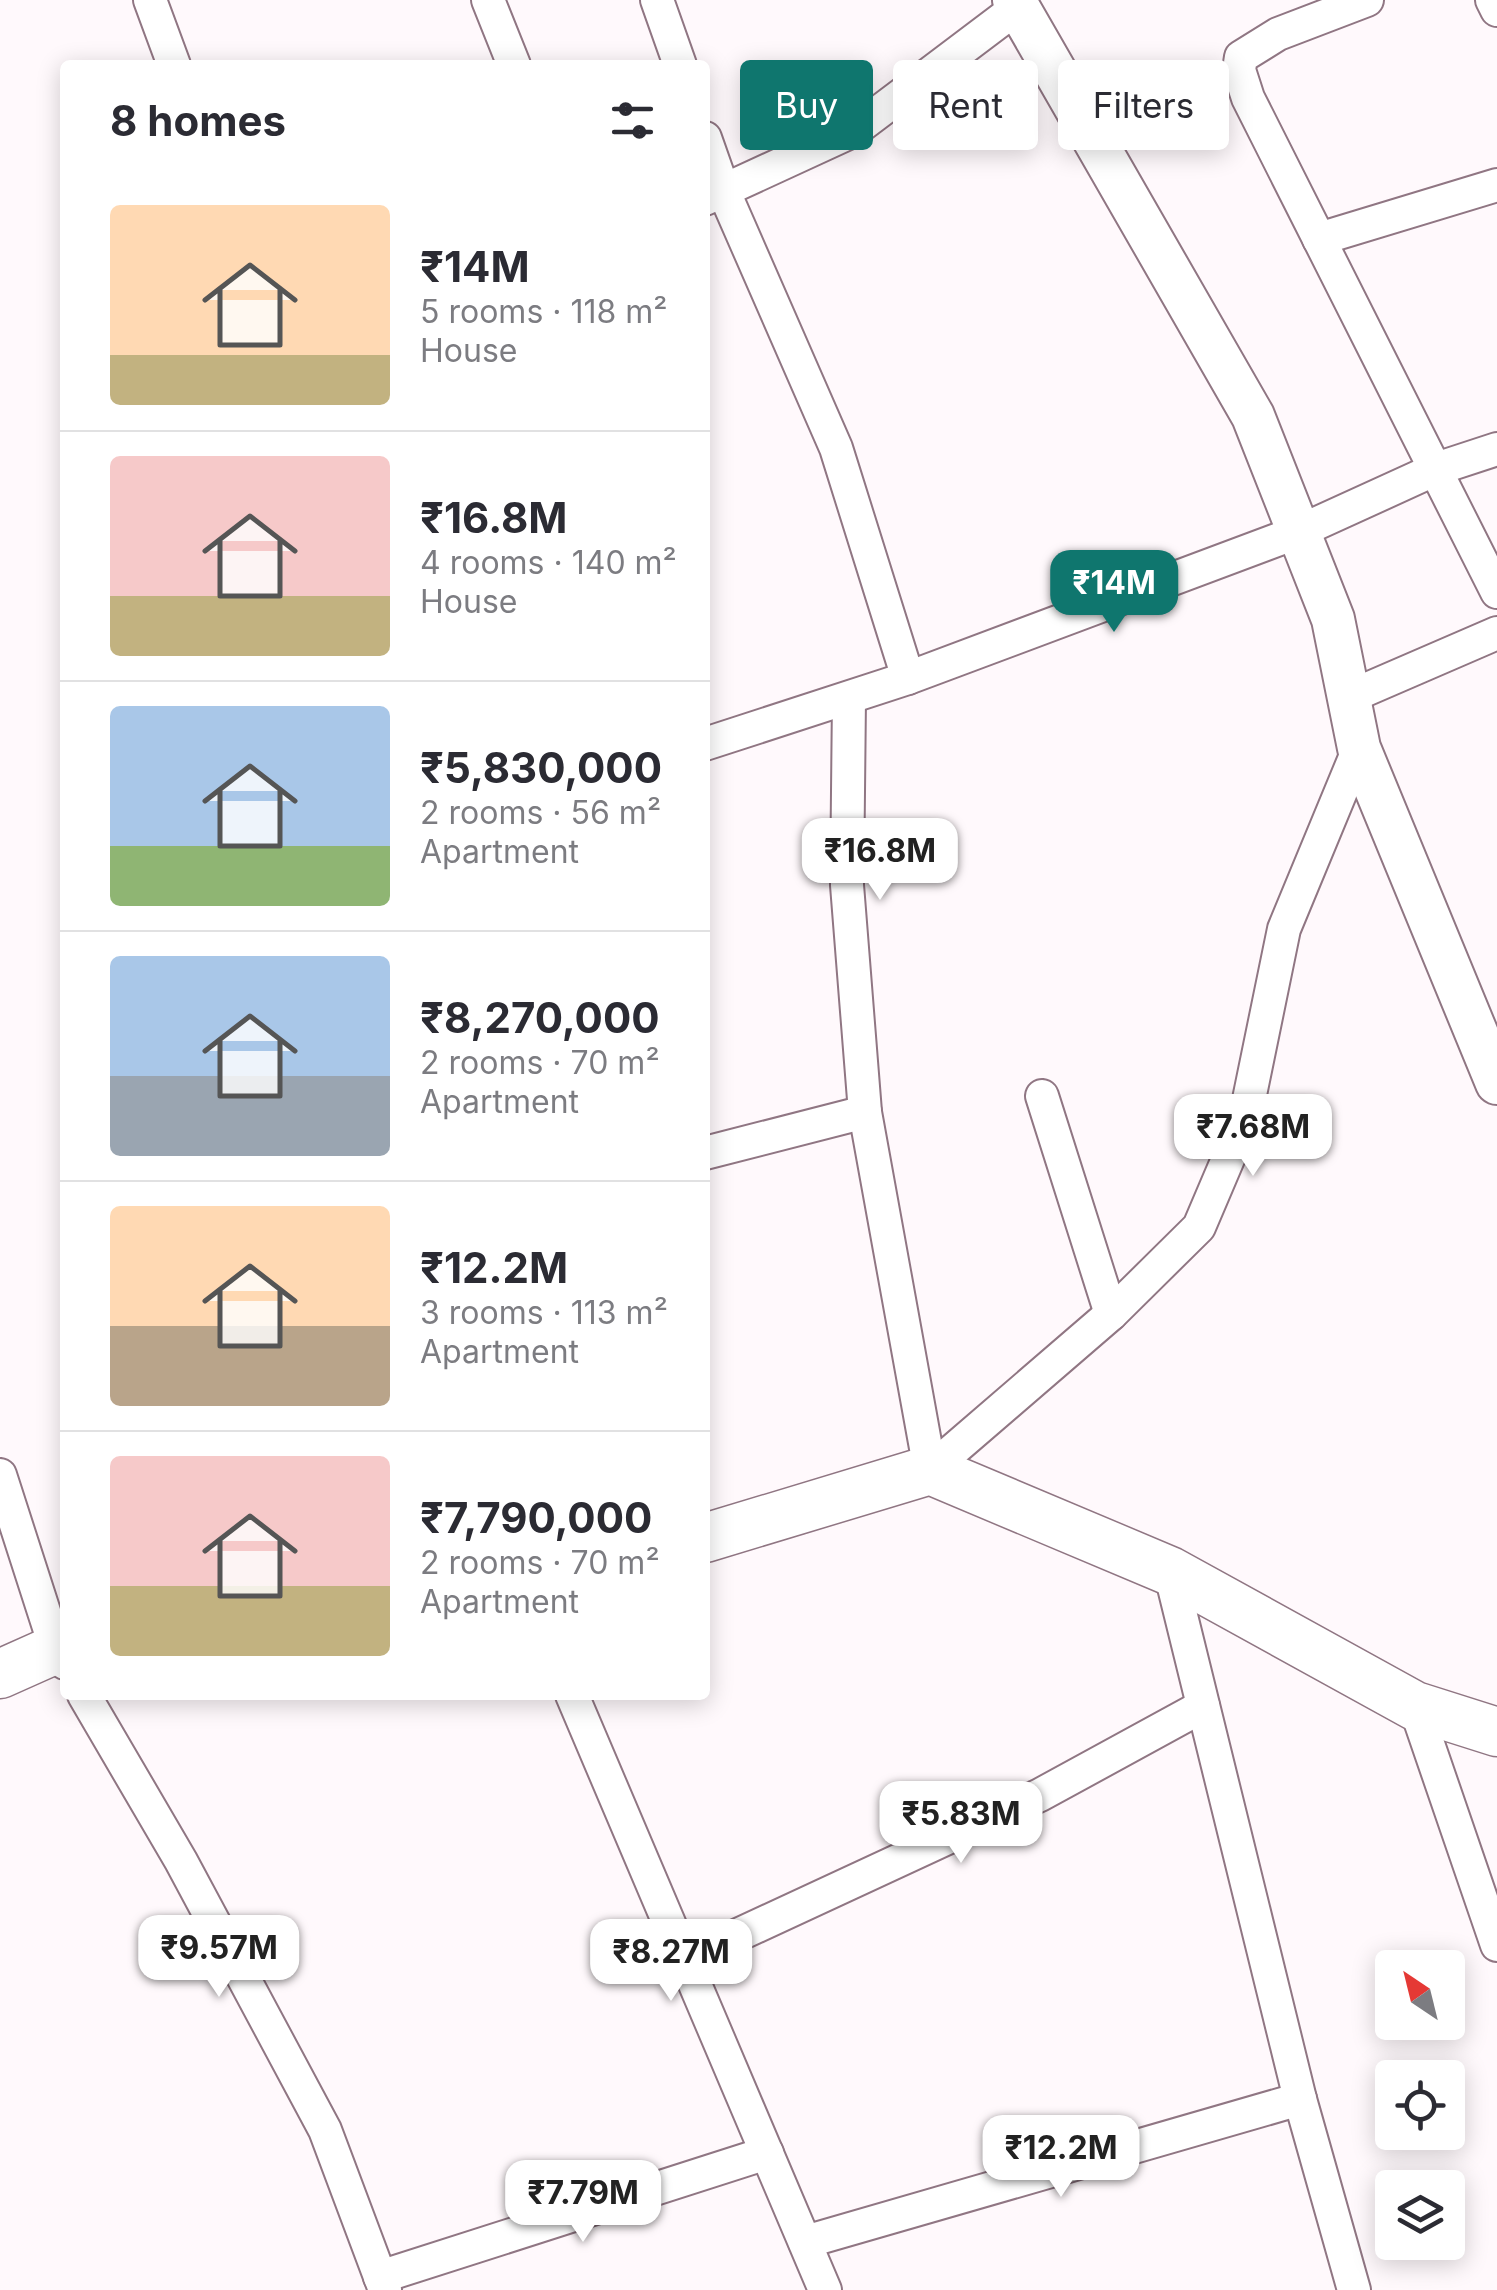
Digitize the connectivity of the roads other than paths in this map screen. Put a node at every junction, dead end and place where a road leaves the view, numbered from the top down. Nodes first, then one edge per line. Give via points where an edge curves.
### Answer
1 (150, 0) edge
2 (488, 0) edge
3 (658, 0) edge
4 (1366, 0) edge
5 (1492, 0) edge
6 (1016, 4) edge
7 (1497, 10) edge
8 (172, 60) edge
9 (512, 60) edge
10 (678, 60) edge
11 (710, 170) edge
12 (1497, 185) edge
13 (714, 196) edge
14 (1320, 239) junction
15 (1497, 449) edge
16 (1436, 469) junction
17 (1298, 532) junction
18 (1497, 592) edge
19 (1497, 633) edge
20 (908, 678) junction
21 (1348, 697) junction
22 (849, 698) junction
23 (710, 742) edge
24 (1359, 748) junction
25 (1492, 1057) edge
26 (1042, 1096) dead end
27 (865, 1112) junction
28 (710, 1152) edge
29 (1112, 1314) junction
30 (930, 1470) junction
31 (0, 1475) edge
32 (710, 1536) edge
33 (1170, 1571) junction
34 (60, 1646) edge
35 (60, 1653) edge
36 (0, 1674) edge
37 (87, 1700) edge
38 (574, 1700) edge
39 (1203, 1706) junction
40 (1415, 1706) junction
41 (1497, 1732) edge
42 (1497, 1945) edge
43 (686, 1959) junction
44 (1300, 2099) junction
45 (767, 2153) junction
46 (805, 2242) junction
47 (383, 2284) edge
48 (825, 2290) edge
49 (1354, 2290) edge

1 - 8 street
2 - 9 street
3 - 10 street
4 - 14 street via 1278,34 1241,57 1238,70
5 - 7 street
6 - 13 street via 855,130
6 - 17 street via 1253,416
11 - 13 street
12 - 14 street
13 - 20 street via 836,448
14 - 16 street
15 - 16 street
16 - 17 street
16 - 18 street
17 - 20 street
17 - 21 street via 1333,619
19 - 21 street
20 - 22 street
21 - 24 street
22 - 23 street
22 - 27 street via 848,886
24 - 25 street
24 - 29 street via 1284,928 1245,1118 1199,1227
26 - 29 street
27 - 28 street
27 - 30 street
29 - 30 street
30 - 32 main road
30 - 33 main road
31 - 34 street
33 - 39 street
33 - 40 main road
35 - 36 main road
37 - 47 street via 325,2130
38 - 43 street
39 - 43 street via 1040,1795
39 - 44 street
40 - 41 main road
40 - 42 street
43 - 45 street
44 - 46 street
44 - 49 street
45 - 46 street
45 - 47 street
46 - 48 street

